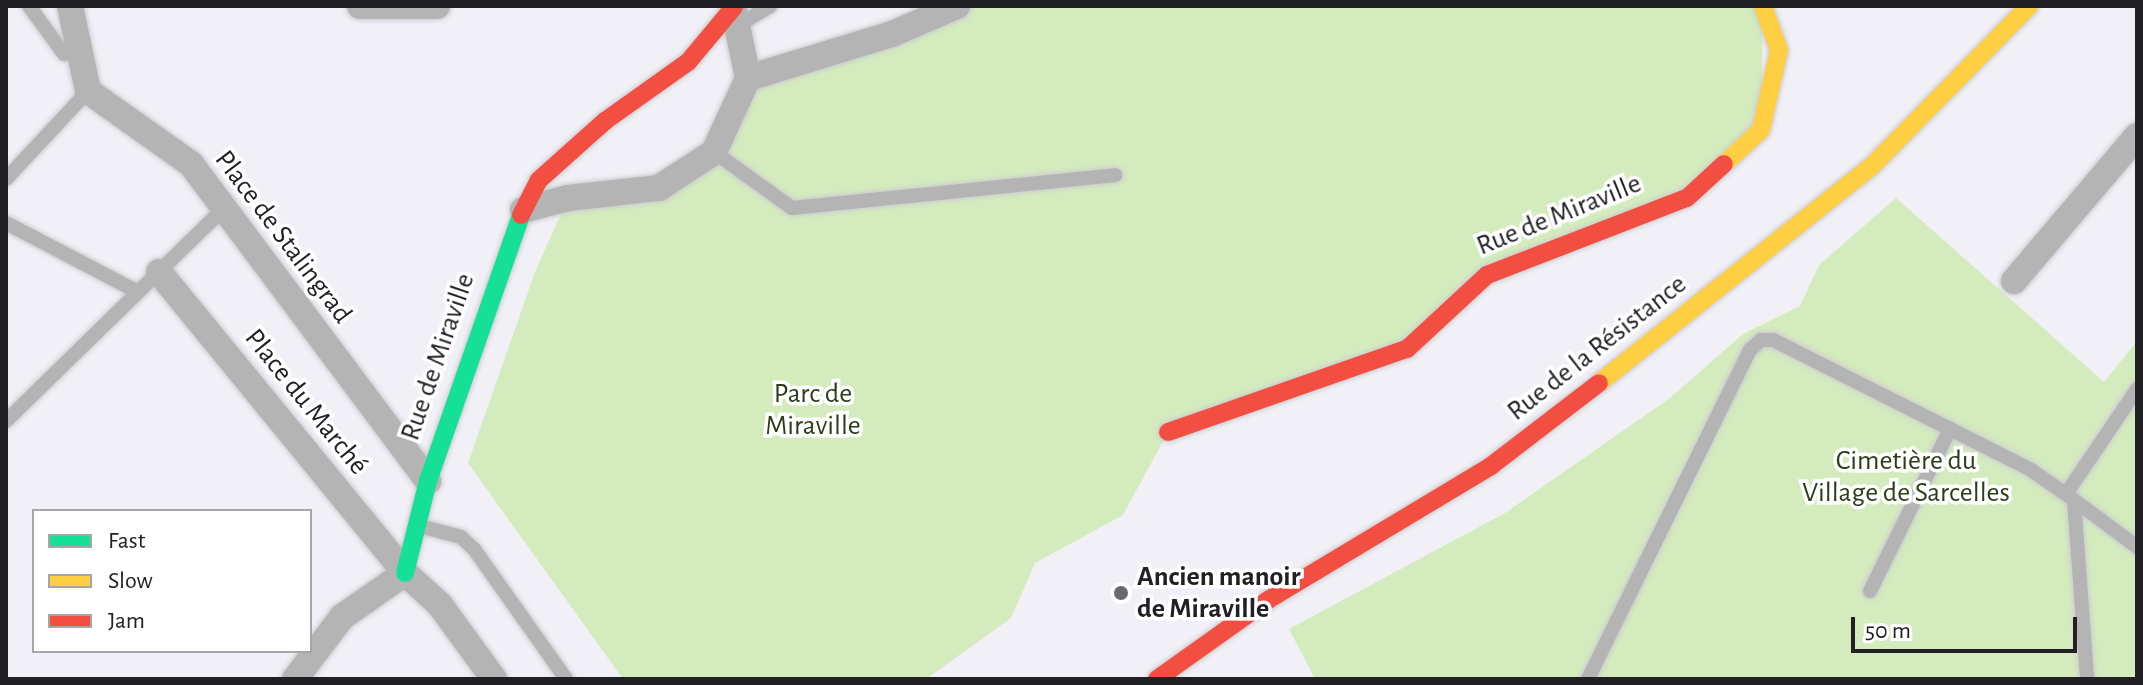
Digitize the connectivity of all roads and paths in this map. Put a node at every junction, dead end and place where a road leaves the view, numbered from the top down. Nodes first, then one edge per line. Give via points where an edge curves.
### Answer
1 (29, 6) edge
2 (70, 6) edge
3 (360, 6) edge
4 (437, 6) edge
5 (770, 6) edge
6 (957, 6) edge
7 (1763, 6) edge
8 (2029, 6) edge
9 (736, 20) edge
10 (80, 48) junction
11 (748, 78) junction
12 (88, 91) junction
13 (2137, 136) edge
14 (714, 152) junction
15 (1115, 175) dead end
16 (6, 179) edge
17 (223, 209) junction
18 (523, 210) junction
19 (6, 223) edge
20 (159, 272) junction
21 (2014, 281) dead end
22 (138, 292) junction
23 (2137, 389) edge
24 (6, 421) edge
25 (1950, 429) junction
26 (1168, 432) dead end
27 (428, 481) junction
28 (2070, 497) junction
29 (416, 525) junction
30 (2137, 547) edge
31 (405, 573) junction
32 (1870, 591) dead end
33 (295, 679) edge
34 (494, 679) edge
35 (566, 679) edge
36 (1157, 679) edge
37 (1588, 679) edge
38 (2087, 679) edge

1 - 10 lane via 64,54
2 - 10 street
3 - 4 street
5 - 9 lane
6 - 11 street via 892,34
7 - 26 street, Rue de Miraville via 1779,50 1761,130 1687,198 1487,275 1407,349
8 - 36 street, Rue de la Résistance via 1872,166 1749,268 1491,466 1268,600
9 - 11 street
9 - 18 street, Rue de Miraville via 561,158 539,180
10 - 12 street
11 - 14 street
12 - 16 lane
12 - 17 street, Place de Stalingrad via 191,164
13 - 21 street
14 - 15 lane via 792,208
14 - 18 street via 659,188 568,198
17 - 20 lane
17 - 27 street, Place de Stalingrad
18 - 27 street, Rue de Miraville
19 - 22 lane
20 - 22 lane
20 - 31 street, Place du Marché
22 - 24 lane
23 - 28 lane
25 - 28 lane via 2031,470
25 - 32 lane
25 - 37 lane via 1773,340 1761,340 1750,350
27 - 29 street, Rue de Miraville
28 - 30 lane
28 - 38 lane
29 - 31 street
29 - 35 lane via 461,537 474,549
31 - 33 street via 342,617
31 - 34 street, Place du Marché via 440,605

